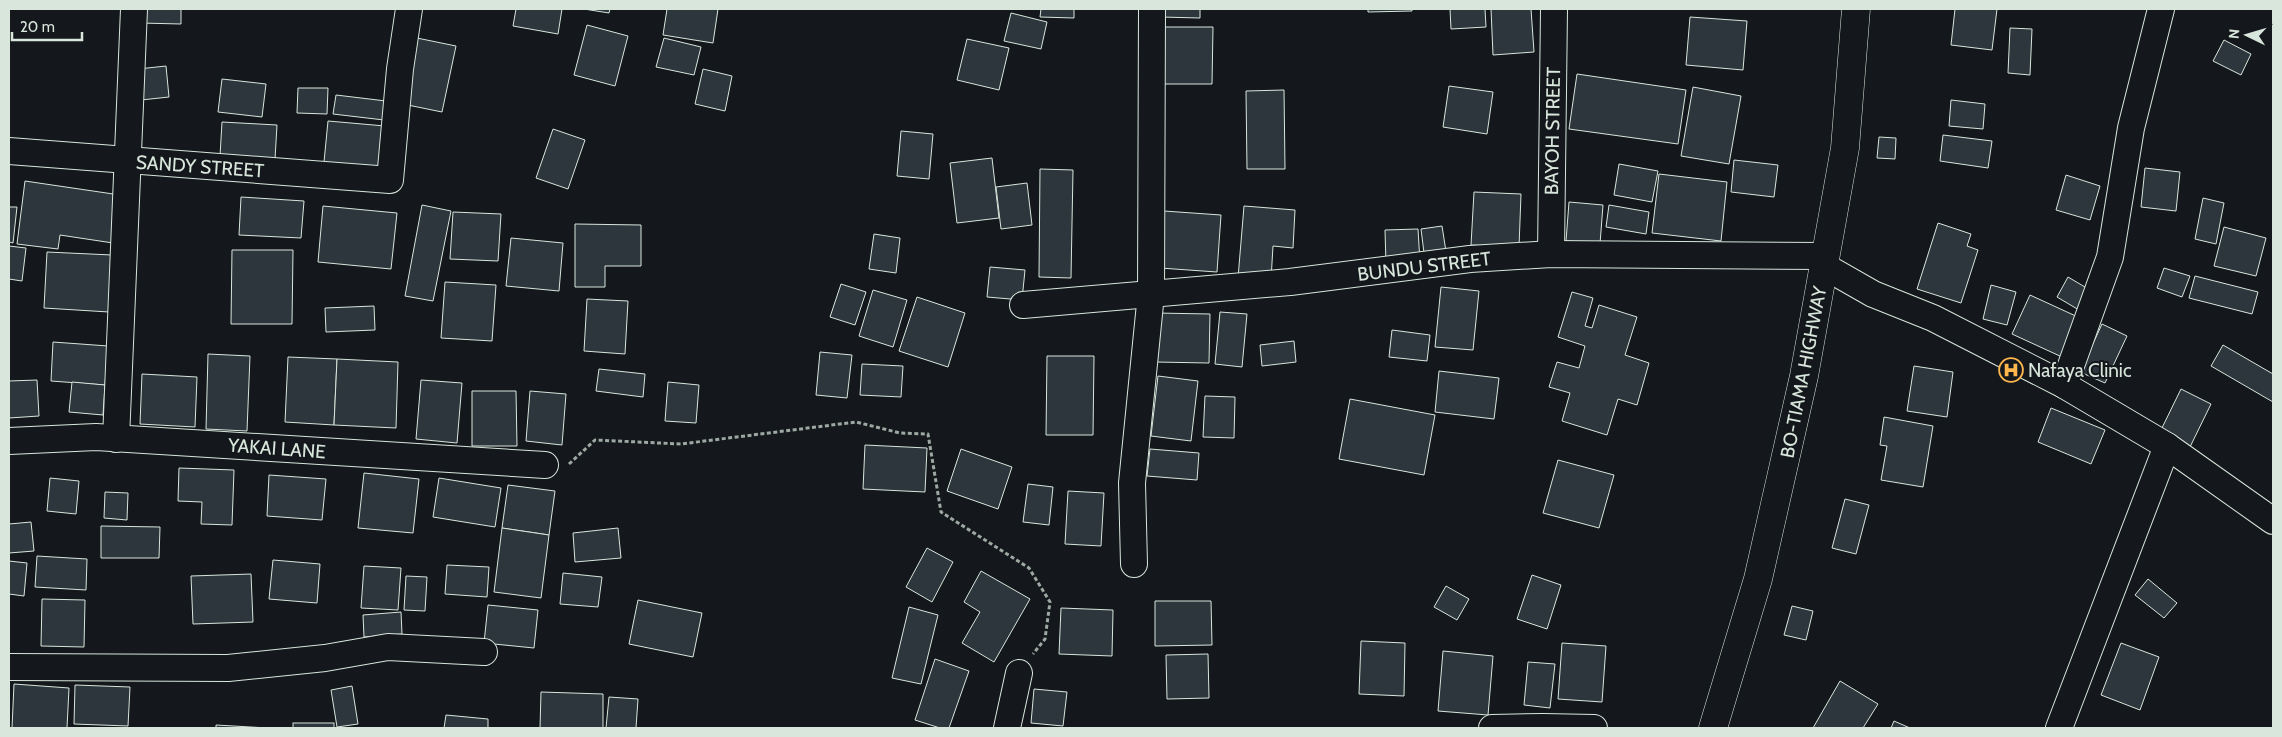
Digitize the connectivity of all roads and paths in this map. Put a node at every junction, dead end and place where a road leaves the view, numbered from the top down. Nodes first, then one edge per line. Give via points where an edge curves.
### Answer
1 (134, 9) edge
2 (409, 9) edge
3 (1152, 9) edge
4 (1554, 9) edge
5 (1856, 9) edge
6 (2161, 9) edge
7 (9, 151) edge
8 (127, 160) junction
9 (1551, 254) junction
10 (1825, 261) junction
11 (1151, 294) junction
12 (1023, 305) dead end
13 (2064, 385) junction
14 (116, 439) junction
15 (9, 441) edge
16 (2167, 446) junction
17 (544, 465) joint
18 (2272, 517) edge
19 (1134, 564) dead end
20 (484, 652) dead end
21 (9, 667) edge
22 (1019, 672) joint
23 (1007, 728) edge
24 (1492, 728) edge
25 (1594, 728) edge
26 (1713, 728) edge
27 (2059, 728) edge

1 - 8 street
2 - 8 street, SANDY STREET via 390,180
3 - 11 street
4 - 9 street, BAYOH STREET
5 - 10 highway, BO-TIAMA HIGHWAY via 1845,148
6 - 13 street via 2131,128 2110,257
7 - 8 street, SANDY STREET
8 - 14 street
9 - 10 street, BUNDU STREET
9 - 11 street, BUNDU STREET via 1470,259 1290,282
10 - 13 street via 1873,294 1933,318
10 - 26 highway, BO-TIAMA HIGHWAY via 1804,376 1758,579
11 - 12 street, BUNDU STREET
11 - 19 street via 1132,483
13 - 16 street
14 - 15 street, YAKAI LANE
14 - 17 street, YAKAI LANE
16 - 18 street
16 - 27 street
17 - 22 path via 568,465 595,440 682,444 856,422 900,433 928,434 942,512 1029,568 1050,602 1045,639
20 - 21 street via 388,647 326,658 228,668
22 - 23 street
24 - 25 street

